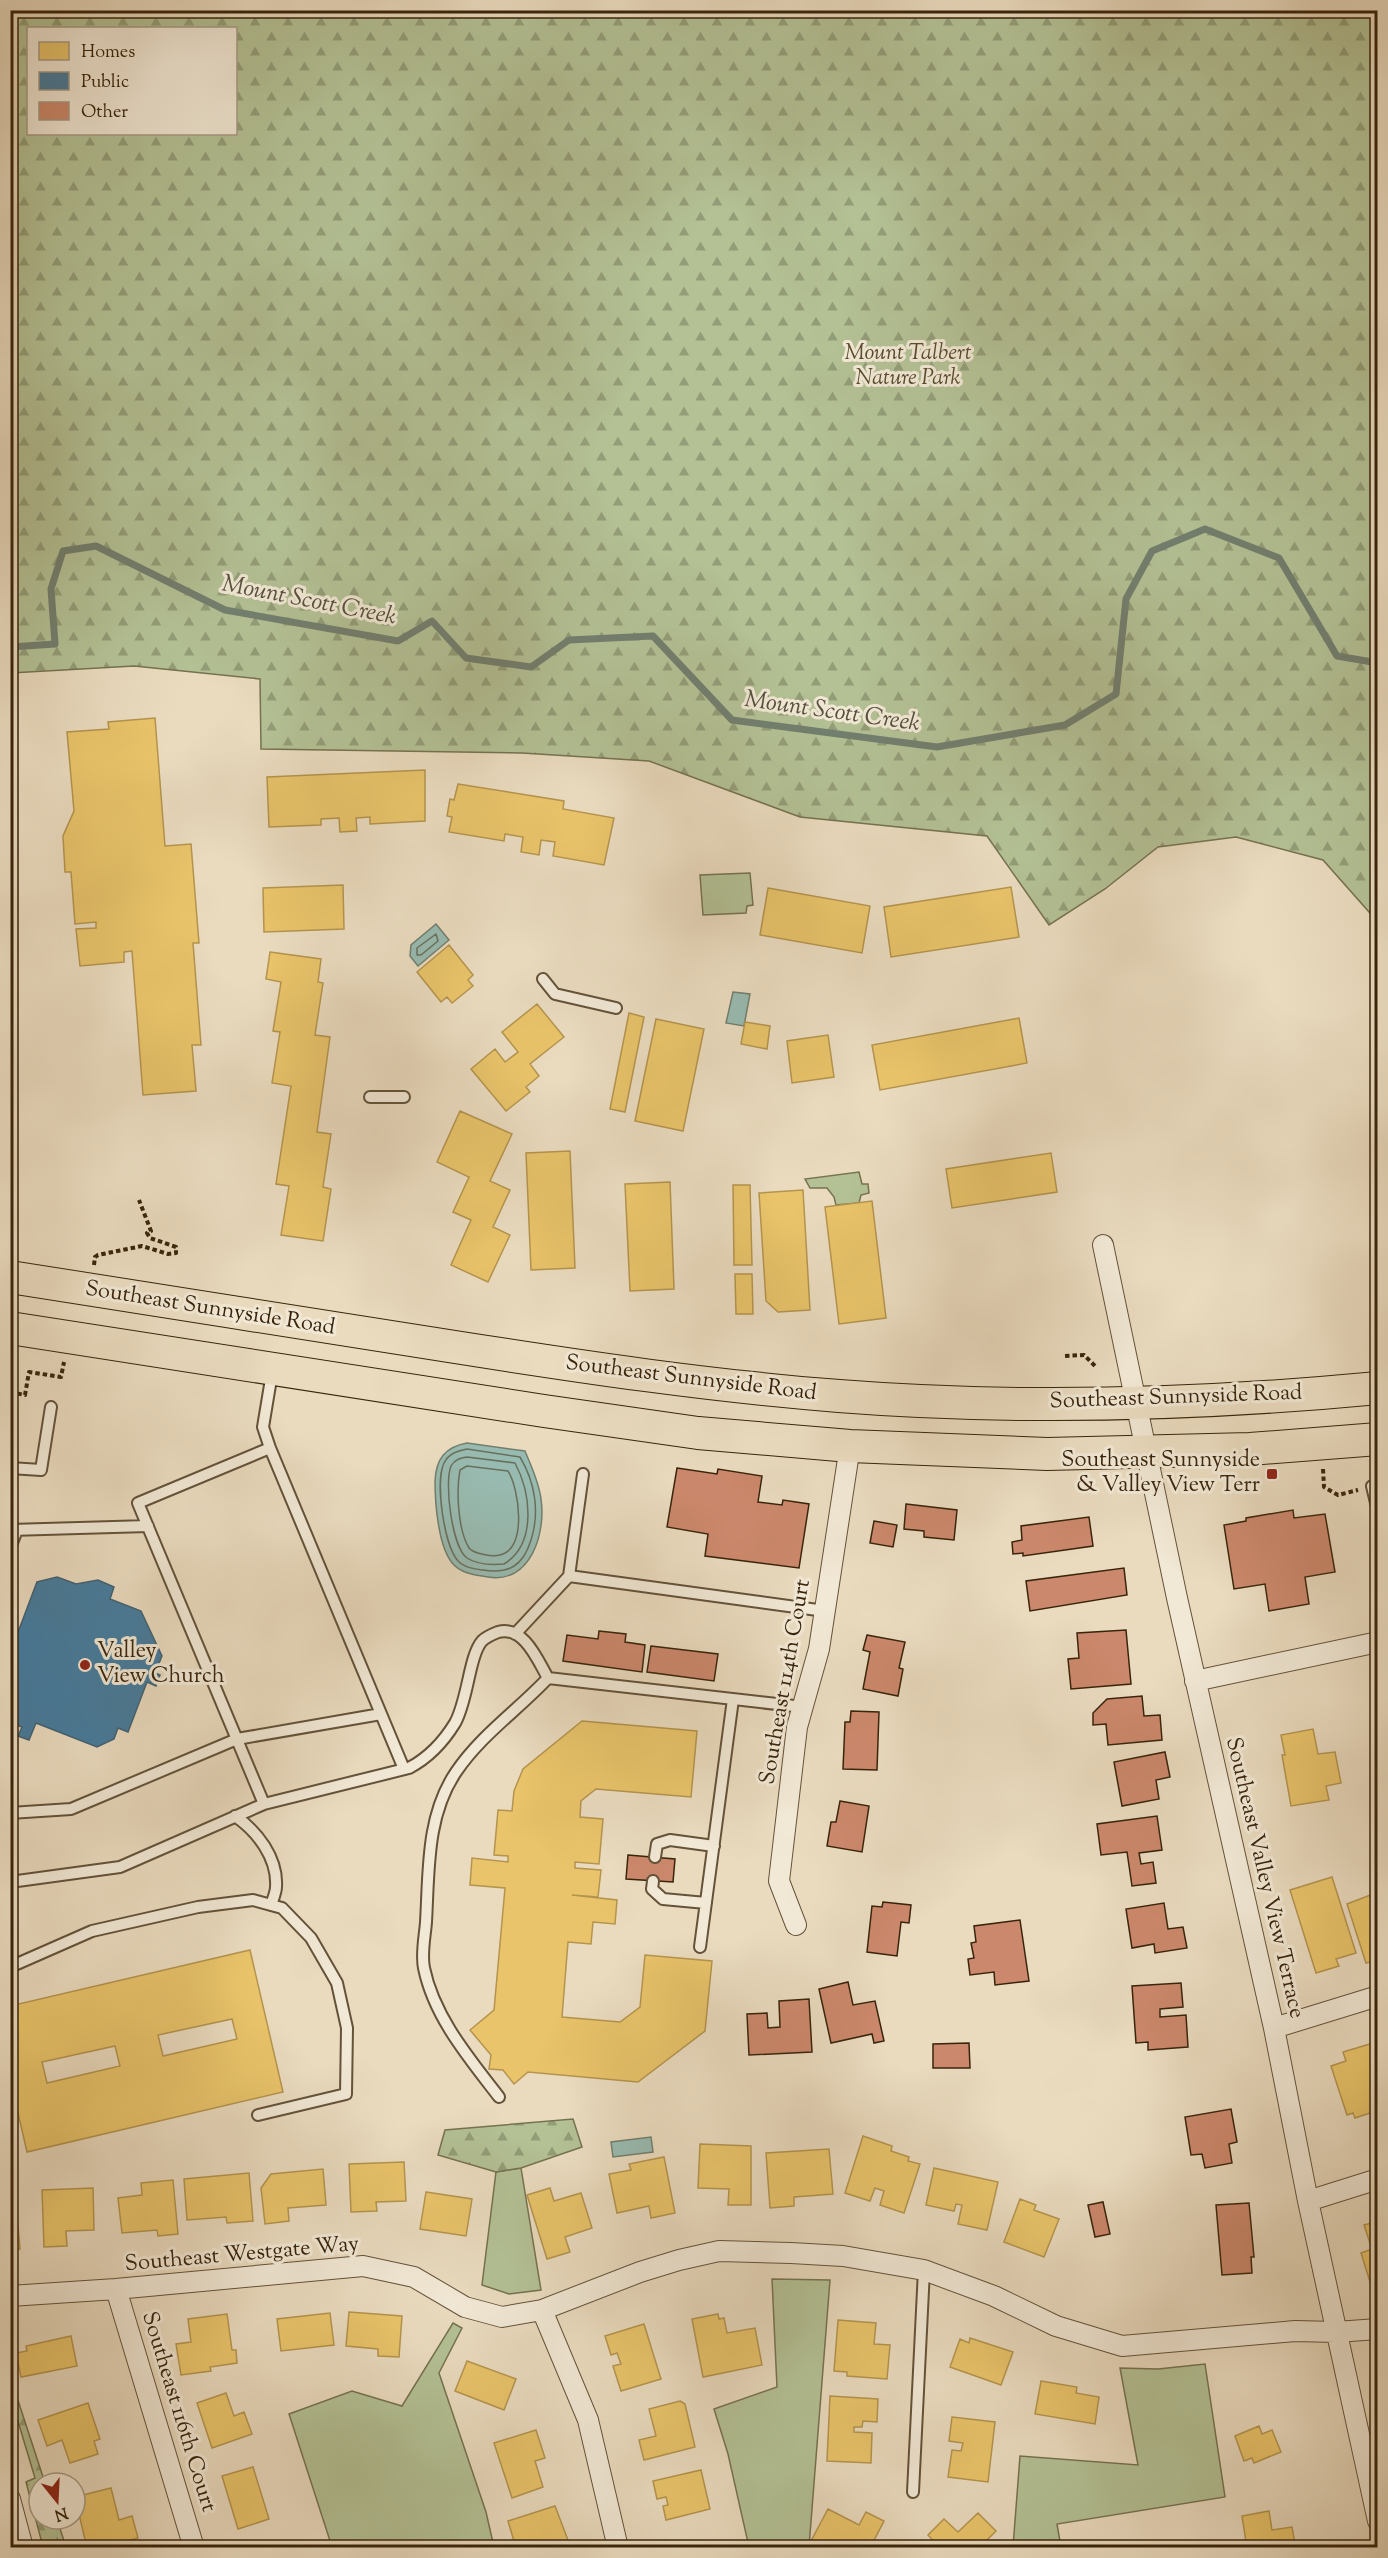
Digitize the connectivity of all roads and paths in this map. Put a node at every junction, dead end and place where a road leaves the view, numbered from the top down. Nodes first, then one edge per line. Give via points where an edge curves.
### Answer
1 (543, 979) dead end
2 (616, 1008) dead end
3 (405, 1096) dead end
4 (370, 1097) dead end
5 (140, 1200) dead end
6 (1103, 1245) dead end
7 (10, 1277) edge
8 (89, 1289) junction
9 (10, 1328) edge
10 (69, 1337) junction
11 (1065, 1356) dead end
12 (1096, 1367) dead end
13 (272, 1369) junction
14 (1377, 1388) edge
15 (10, 1392) edge
16 (1137, 1402) junction
17 (51, 1407) dead end
18 (1377, 1439) edge
19 (1322, 1444) junction
20 (850, 1446) junction
21 (270, 1448) junction
22 (1147, 1452) junction
23 (10, 1468) edge
24 (583, 1474) dead end
25 (1372, 1486) joint
26 (1377, 1511) edge
27 (148, 1526) junction
28 (14, 1530) edge
29 (10, 1548) edge
30 (569, 1576) junction
31 (825, 1611) junction
32 (515, 1634) junction
33 (1377, 1642) edge
34 (548, 1678) junction
35 (1195, 1681) junction
36 (733, 1699) junction
37 (803, 1707) junction
38 (381, 1714) junction
39 (237, 1739) junction
40 (404, 1769) junction
41 (264, 1804) junction
42 (10, 1814) edge
43 (235, 1816) junction
44 (714, 1846) junction
45 (655, 1857) dead end
46 (653, 1881) dead end
47 (10, 1882) edge
48 (706, 1903) junction
49 (271, 1905) junction
50 (796, 1925) dead end
51 (700, 1947) dead end
52 (10, 1967) edge
53 (1377, 1996) edge
54 (1274, 2028) junction
55 (499, 2097) dead end
56 (258, 2115) dead end
57 (1377, 2180) edge
58 (1308, 2201) junction
59 (924, 2270) junction
60 (116, 2289) junction
61 (10, 2296) edge
62 (542, 2310) junction
63 (1377, 2329) edge
64 (1336, 2332) junction
65 (1372, 2467) edge
66 (913, 2492) dead end
67 (10, 2499) edge
68 (1377, 2522) edge
69 (23, 2547) edge
70 (194, 2547) edge
71 (618, 2547) edge

1 - 2 lane via 555,994
3 - 4 lane
5 - 8 path via 150,1238 176,1247 176,1253 142,1246 98,1255
6 - 16 street, Southeast Valley View Terrace
7 - 8 main road, Southeast Sunnyside Road
8 - 16 main road, Southeast Sunnyside Road via 684,1381 839,1396 964,1402
9 - 10 main road
10 - 13 main road
10 - 15 path via 61,1377 29,1372 25,1395
11 - 12 path via 1084,1355
13 - 20 main road via 698,1433
13 - 21 lane via 263,1427
14 - 16 main road, Southeast Sunnyside Road
16 - 22 street, Southeast Valley View Terrace
17 - 23 lane via 41,1470
18 - 19 main road
19 - 22 main road
19 - 25 path via 1324,1487 1338,1495
20 - 22 main road via 1036,1454
20 - 31 street, Southeast 114th Court
21 - 27 lane via 138,1503
21 - 38 lane
22 - 35 street, Southeast Valley View Terrace
24 - 30 lane
25 - 26 lane
27 - 28 lane
27 - 39 lane
28 - 29 lane
30 - 31 lane
30 - 32 lane
31 - 37 street, Southeast 114th Court
32 - 34 lane via 527,1642
32 - 40 lane via 501,1631 484,1639 454,1723 422,1761
33 - 35 street
34 - 36 lane
34 - 55 lane via 472,1749 454,1774 431,1834 423,1966 451,2033
35 - 54 street, Southeast Valley View Terrace
36 - 37 lane
36 - 44 lane
37 - 50 street, Southeast 114th Court via 779,1881
38 - 39 lane
38 - 40 lane
39 - 41 lane
39 - 42 lane via 71,1809
40 - 41 lane
41 - 43 lane
43 - 47 lane via 120,1867
43 - 49 lane via 261,1838 273,1864 276,1887
44 - 45 lane via 670,1840 657,1844
44 - 48 lane
46 - 48 lane via 652,1889 663,1899
48 - 51 lane
49 - 52 lane via 253,1900 198,1907 92,1931
49 - 56 lane via 282,1908 311,1938 337,1983 347,2028 346,2094
53 - 54 street
54 - 58 street, Southeast Valley View Terrace
57 - 58 street
58 - 64 street, Southeast Valley View Terrace
59 - 62 street, Southeast Westgate Way via 843,2256 719,2252 640,2272
59 - 64 street, Southeast Westgate Way via 1056,2325 1122,2346 1295,2331
59 - 66 lane
60 - 61 street, Southeast Westgate Way
60 - 62 street, Southeast Westgate Way via 363,2266 414,2277 465,2307 502,2317
60 - 70 street, Southeast 116th Court
62 - 71 street via 588,2420
63 - 64 street, Southeast Westgate Way
64 - 65 street, Southeast Valley View Terrace
65 - 68 street, Southeast Valley View Terrace
67 - 69 street

